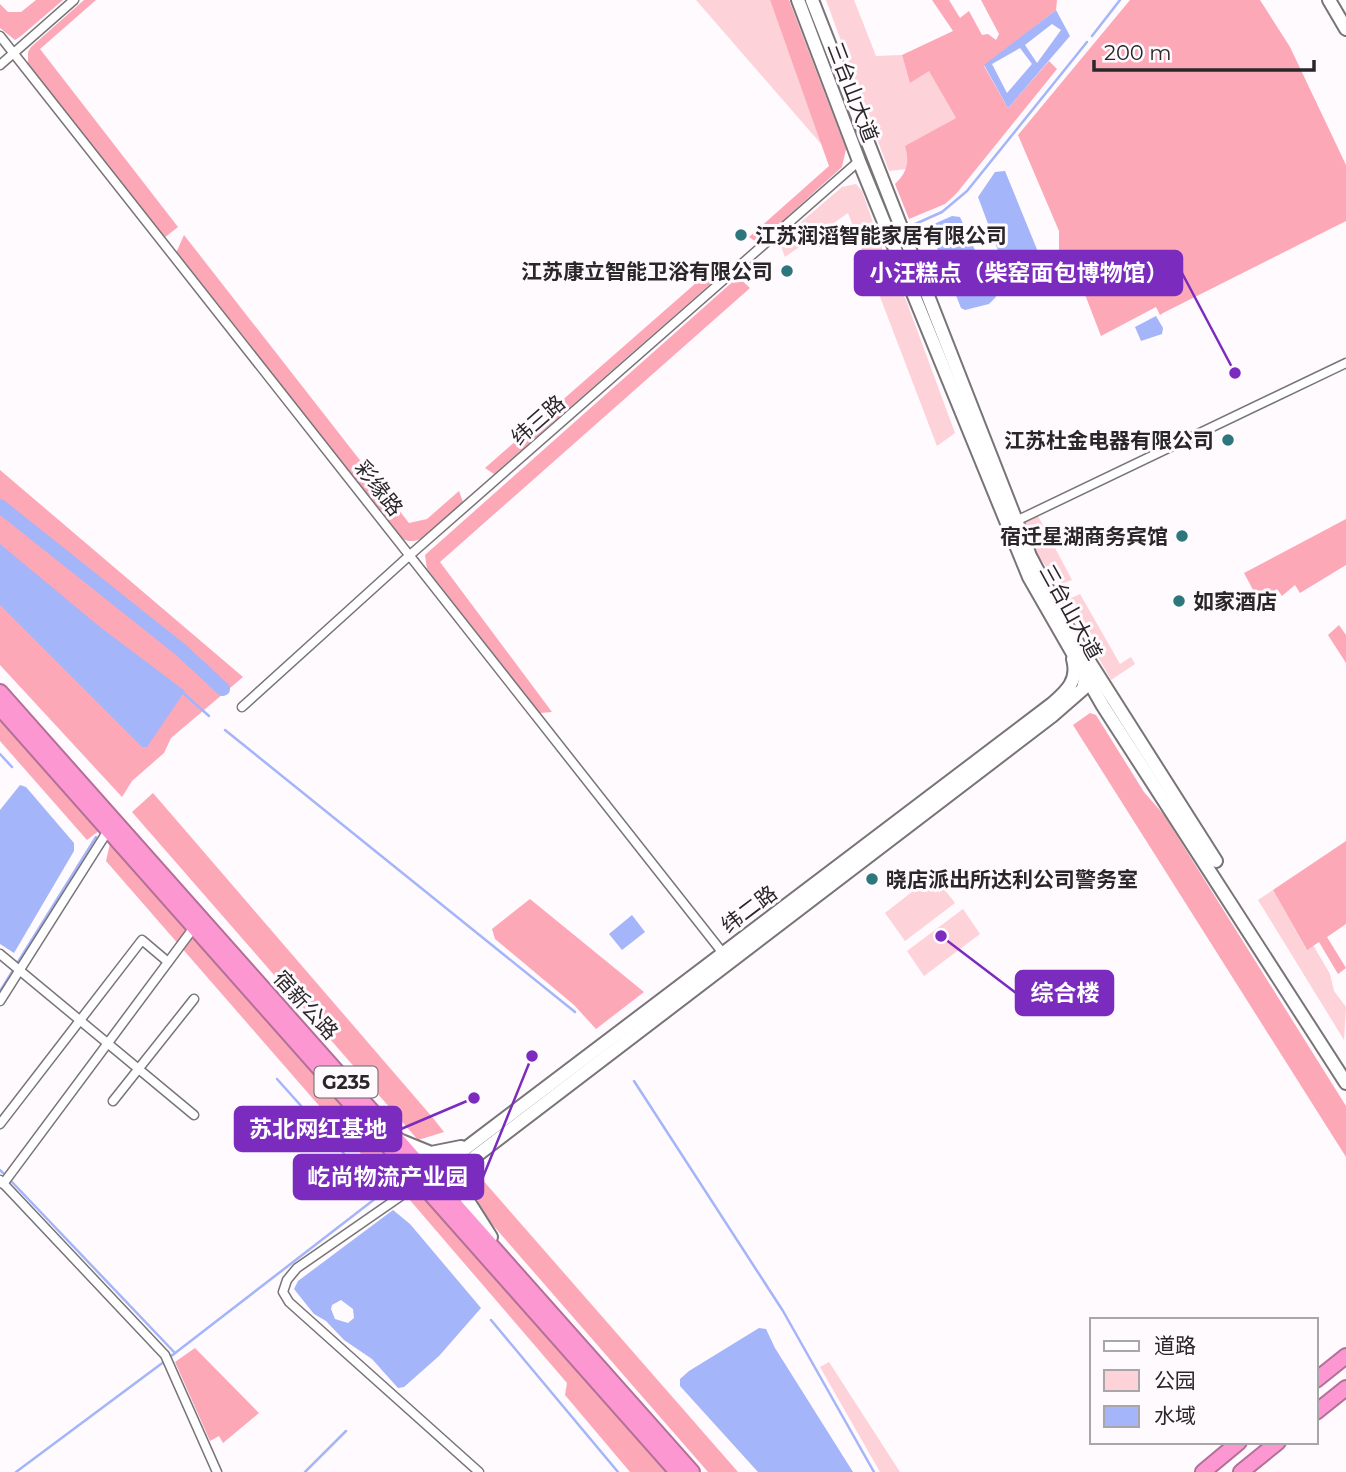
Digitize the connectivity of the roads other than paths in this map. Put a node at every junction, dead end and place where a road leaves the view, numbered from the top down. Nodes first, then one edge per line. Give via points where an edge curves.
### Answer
1 (74, 0) edge
2 (797, 0) edge
3 (812, 0) edge
4 (1329, 0) edge
5 (1346, 29) edge
6 (0, 36) edge
7 (14, 53) junction
8 (0, 65) edge
9 (859, 161) junction
10 (1346, 363) edge
11 (1014, 522) junction
12 (410, 555) junction
13 (1077, 653) junction
14 (1086, 677) junction
15 (0, 692) edge
16 (243, 707) dead end
17 (0, 708) edge
18 (1109, 715) junction
19 (1001, 755) junction
20 (109, 829) junction
21 (198, 922) junction
22 (0, 954) edge
23 (726, 958) junction
24 (168, 962) junction
25 (19, 971) junction
26 (194, 999) dead end
27 (0, 1001) edge
28 (78, 1019) junction
29 (108, 1043) junction
30 (138, 1068) junction
31 (1346, 1068) edge
32 (1346, 1083) edge
33 (114, 1101) dead end
34 (194, 1115) dead end
35 (505, 1118) junction
36 (0, 1124) edge
37 (397, 1138) junction
38 (500, 1138) junction
39 (429, 1181) junction
40 (2, 1182) edge
41 (536, 1296) junction
42 (1346, 1356) edge
43 (1318, 1378) edge
44 (1346, 1388) edge
45 (1318, 1410) edge
46 (1237, 1444) edge
47 (1276, 1444) edge
48 (218, 1472) edge
49 (479, 1472) edge
50 (677, 1472) edge
51 (691, 1472) edge
52 (1203, 1472) edge
53 (1241, 1472) edge

1 - 7 street
2 - 9 main road, 三台山大道
3 - 11 main road, 三台山大道
4 - 5 main road
6 - 7 street, 彩缘路
7 - 8 street
7 - 12 street, 彩缘路
9 - 12 street, 纬三路
9 - 13 main road, 三台山大道 via 1006,526 1029,577
10 - 11 street
11 - 13 main road, 三台山大道
12 - 16 street, 纬三路
12 - 23 street, 彩缘路
13 - 14 main road
13 - 23 main road, 纬二路 via 1073,684 1064,694
13 - 31 main road, 三台山大道
14 - 18 main road, 三台山大道
14 - 19 main road, 纬二路 via 1074,699
15 - 21 highway, 宿新公路 / G235
17 - 20 highway, 宿新公路 / G235
18 - 19 main road via 1091,701 1083,702
18 - 32 main road, 三台山大道
19 - 23 main road, 纬二路
20 - 21 highway, 宿新公路 / G235
20 - 25 street
21 - 24 street
21 - 37 highway, 宿新公路 / G235
21 - 39 highway, 宿新公路 / G235
22 - 25 street
23 - 35 main road, 纬二路
23 - 38 main road, 纬二路
24 - 28 street via 142,940
24 - 29 street
25 - 27 street
25 - 28 street
26 - 30 street
28 - 29 street
28 - 36 street
29 - 30 street
29 - 40 street
30 - 33 street
30 - 34 street
35 - 37 main road via 449,1152 431,1153
35 - 39 main road, 纬二路
37 - 39 highway, 宿新公路 / G235
38 - 39 main road, 纬二路
38 - 41 main road via 471,1167 463,1193
39 - 41 highway, 宿新公路 / G235
39 - 49 street via 297,1268 283,1292
39 - 50 highway, 宿新公路 / G235
40 - 48 street via 167,1359
41 - 51 highway, 宿新公路 / G235
42 - 43 highway
44 - 45 highway
46 - 52 highway
47 - 53 highway

